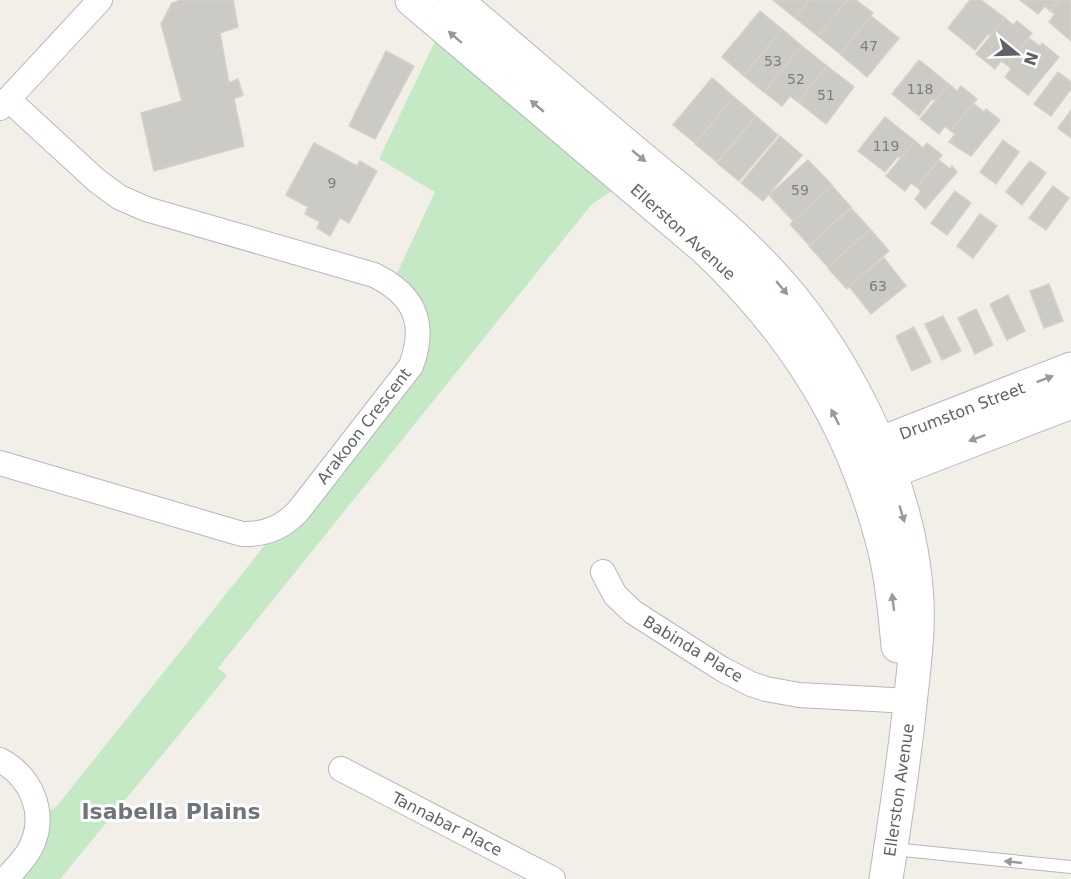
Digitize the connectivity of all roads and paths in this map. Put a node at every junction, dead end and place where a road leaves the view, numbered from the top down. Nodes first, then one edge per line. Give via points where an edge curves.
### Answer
1 (100, 0) edge
2 (412, 0) edge
3 (455, 0) edge
4 (507, 63) junction
5 (4, 104) edge
6 (1071, 369) edge
7 (1071, 402) edge
8 (0, 463) edge
9 (871, 463) junction
10 (603, 572) dead end
11 (910, 701) junction
12 (0, 760) edge
13 (340, 769) dead end
14 (888, 864) edge
15 (1071, 867) edge
16 (6, 879) edge
17 (553, 879) edge

1 - 5 street
4 -> 2 street, Ellerston Avenue
3 - 4 street, Ellerston Avenue
4 - 9 street, Ellerston Avenue via 585,129 731,272 779,327
5 - 8 street, Arakoon Crescent via 119,197 146,209 374,275 392,284 412,307 419,337 405,375 299,510 273,530 242,534
9 -> 6 street, Drumston Street
7 -> 9 street, Drumston Street
9 - 11 street, Ellerston Avenue via 907,531 916,587 917,644
10 - 11 street, Babinda Place via 615,595 633,612 751,684 799,695
11 - 14 street, Ellerston Avenue
12 - 16 street via 19,773 31,789 38,819 30,849
13 - 17 street, Tannabar Place
15 -> 14 lane

